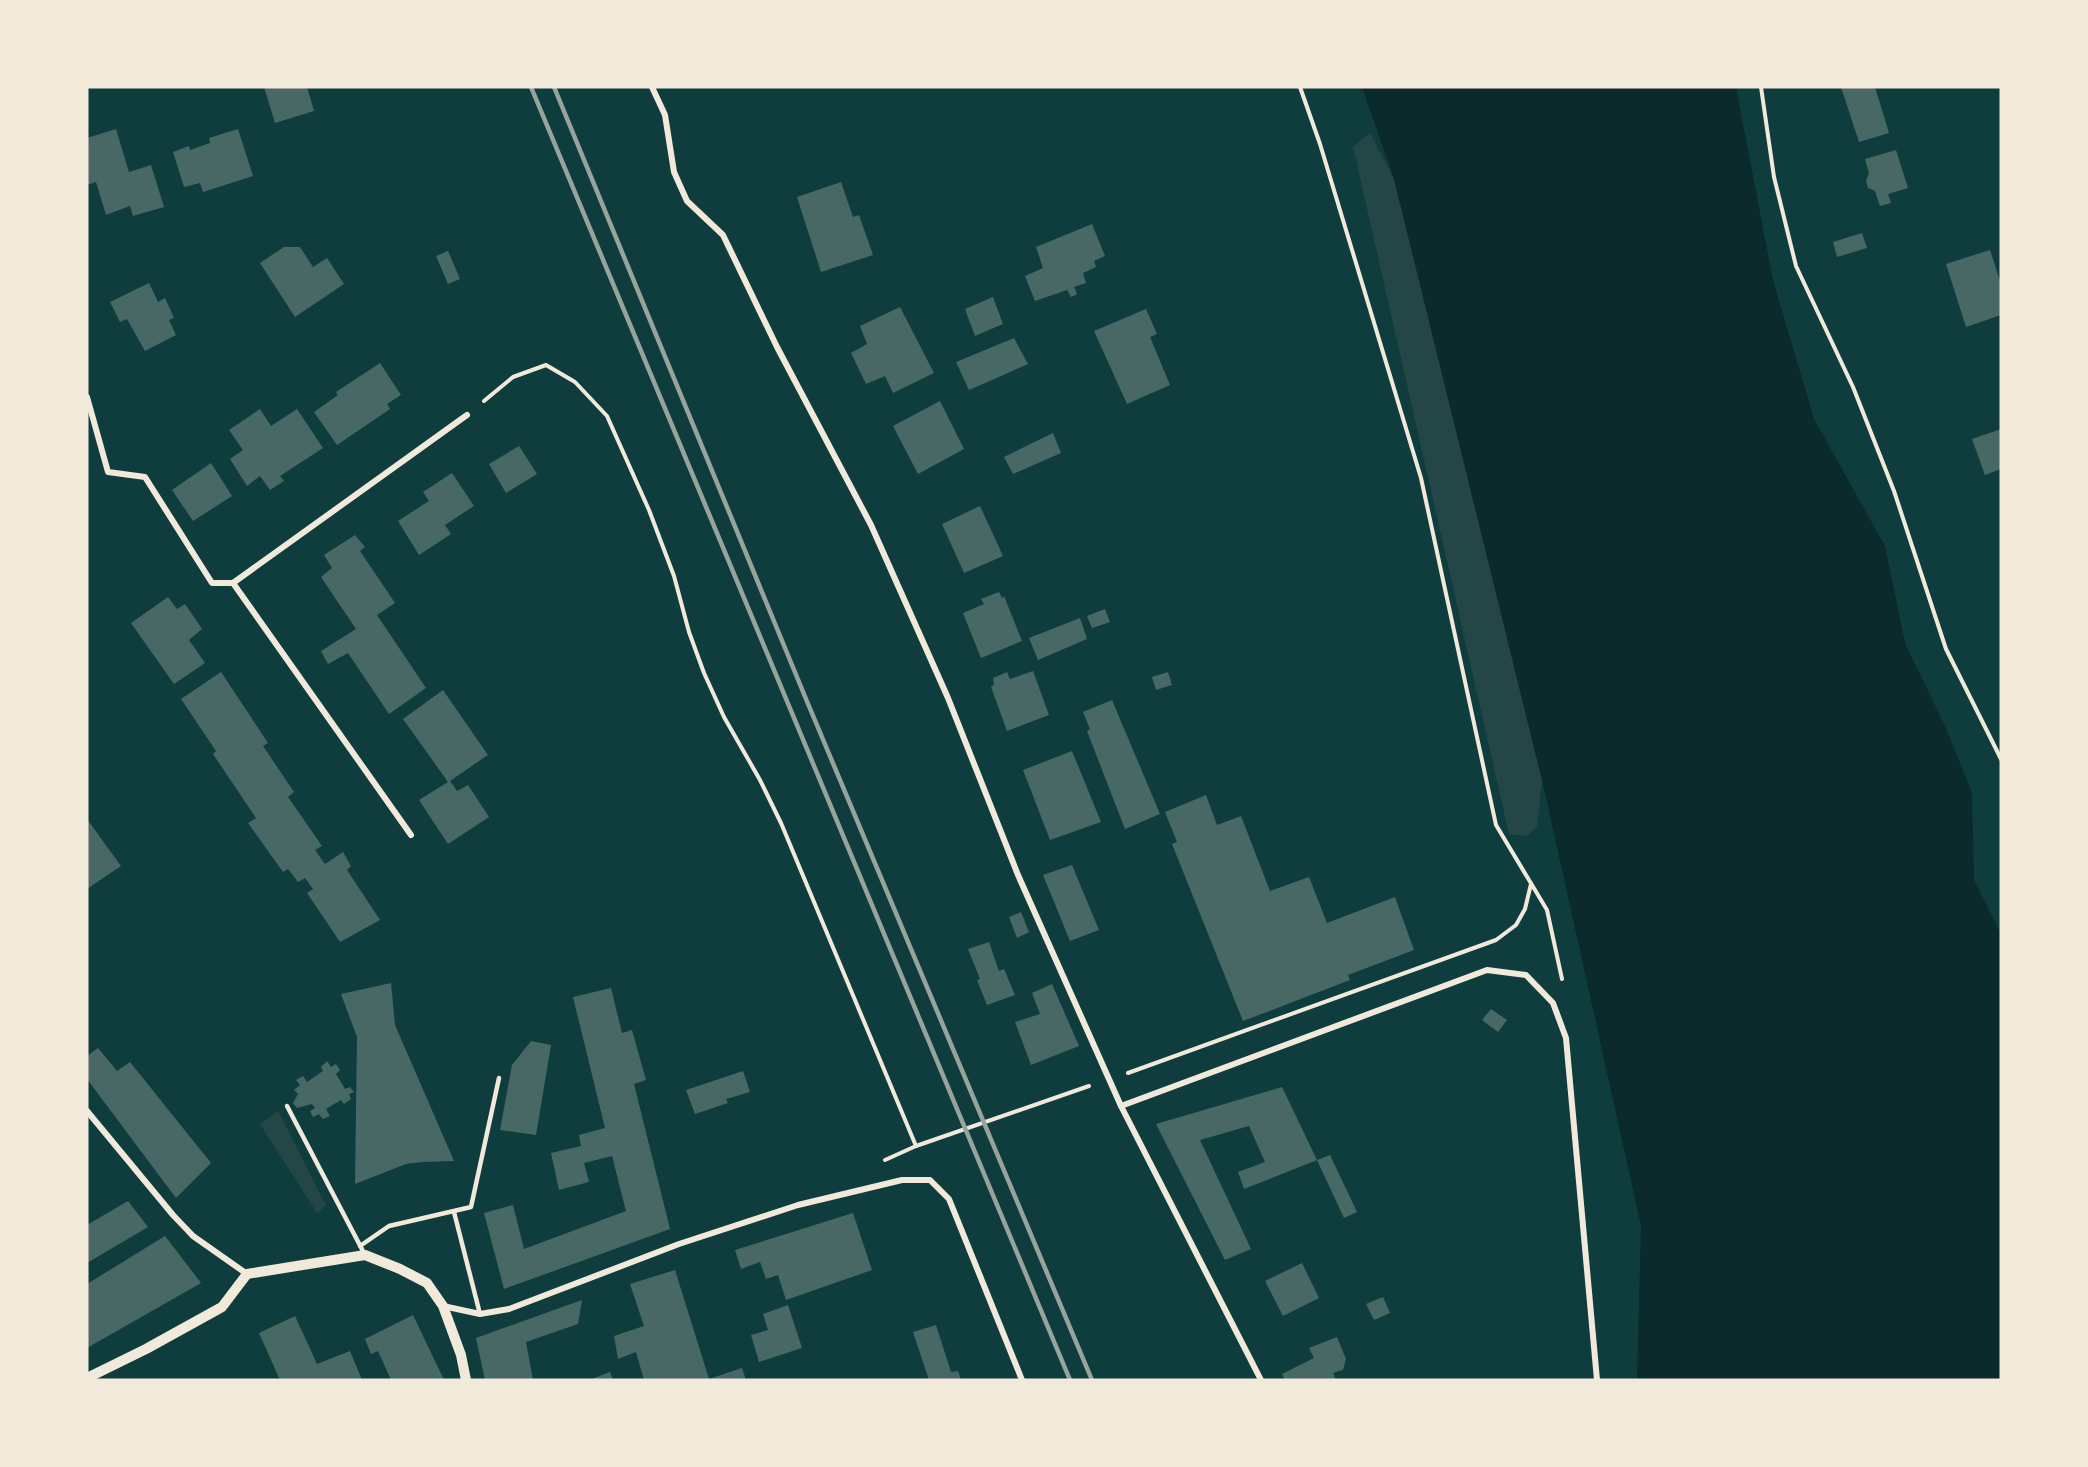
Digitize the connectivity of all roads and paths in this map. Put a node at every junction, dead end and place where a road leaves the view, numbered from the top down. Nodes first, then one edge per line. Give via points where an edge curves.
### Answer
1 (652, 87) edge
2 (1300, 87) edge
3 (1761, 87) edge
4 (87, 397) edge
5 (467, 415) joint
6 (233, 583) junction
7 (2001, 759) edge
8 (411, 835) dead end
9 (1532, 884) junction
10 (1552, 1003) junction
11 (499, 1078) dead end
12 (1109, 1080) junction
13 (287, 1106) dead end
14 (1121, 1106) junction
15 (87, 1111) edge
16 (946, 1136) dead end
17 (916, 1146) dead end
18 (454, 1212) junction
19 (362, 1250) junction
20 (247, 1274) junction
21 (443, 1306) junction
22 (480, 1314) junction
23 (87, 1378) edge
24 (466, 1380) edge
25 (1022, 1380) edge
26 (1262, 1380) edge
27 (1597, 1380) edge

1 - 12 street via 665,114 674,172 687,201 723,235 871,525
2 - 9 path via 1421,478 1496,825
3 - 7 path via 1774,177 1796,266 1853,387 1894,491 1946,649
4 - 6 street via 108,472 145,477 212,583
5 - 6 street
5 - 17 path via 513,377 546,365 574,382 607,416 674,576 704,673 781,823
6 - 8 street
9 - 10 path via 1547,910 1563,988
9 - 12 path via 1516,925 1496,940
10 - 14 street via 1526,975 1487,970
10 - 27 street via 1566,1038
11 - 18 lane via 471,1207
12 - 14 street
12 - 16 path
13 - 19 lane
14 - 26 street
15 - 20 street via 173,1215 194,1236
18 - 19 lane via 389,1226
18 - 22 lane
19 - 20 street
19 - 21 street via 427,1283
20 - 23 street via 222,1307
21 - 22 street
21 - 24 street
22 - 25 street via 509,1309 679,1244 798,1205 902,1180 930,1180 949,1199

